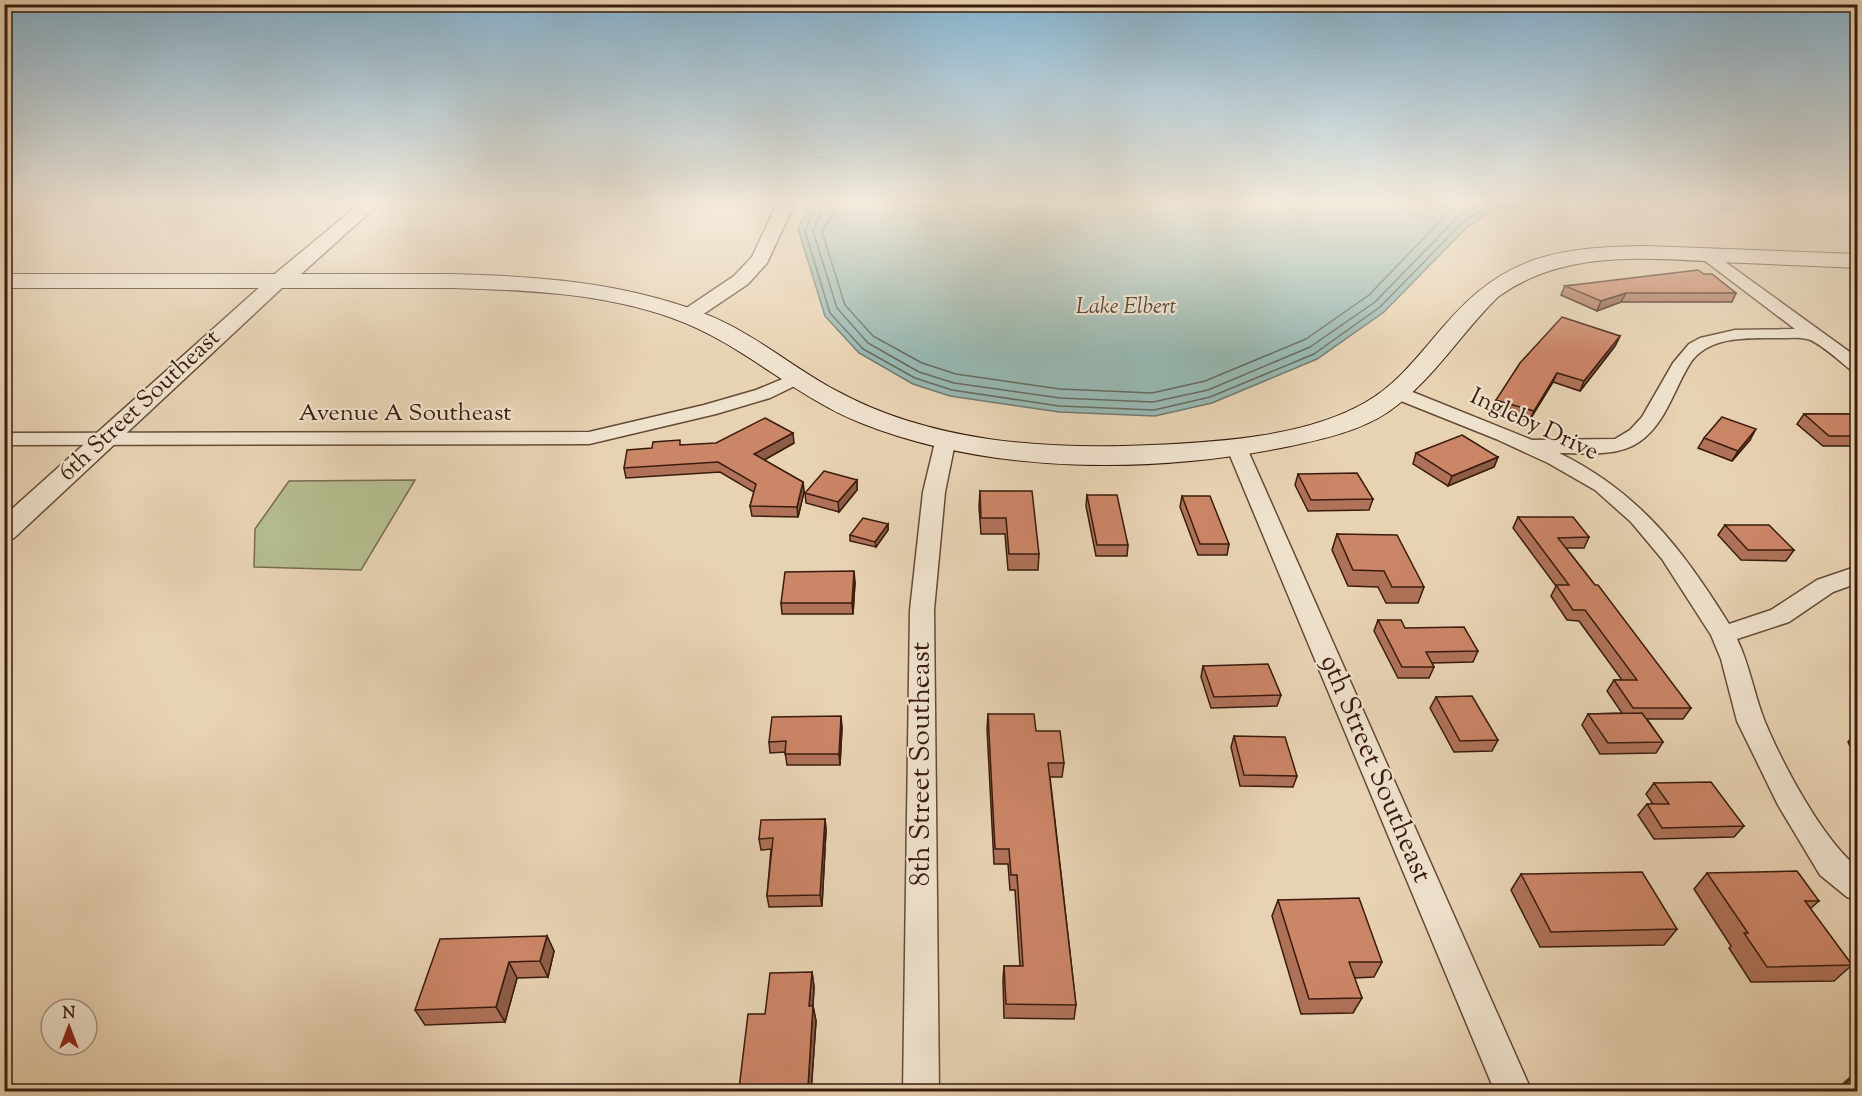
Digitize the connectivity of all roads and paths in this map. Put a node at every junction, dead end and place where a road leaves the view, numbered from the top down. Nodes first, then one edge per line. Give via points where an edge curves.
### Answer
1 (313, 253) edge
2 (763, 253) edge
3 (1622, 253) edge
4 (1635, 253) edge
5 (1705, 254) junction
6 (1857, 261) edge
7 (4, 281) edge
8 (277, 282) junction
9 (689, 315) junction
10 (1813, 334) junction
11 (1857, 367) edge
12 (797, 378) junction
13 (1398, 393) junction
14 (946, 438) junction
15 (4, 439) edge
16 (104, 439) junction
17 (1528, 445) junction
18 (1236, 446) junction
19 (4, 532) edge
20 (1857, 574) edge
21 (1723, 635) junction
22 (1857, 887) edge
23 (921, 1092) edge
24 (1514, 1092) edge

1 - 8 street, 6th Street Southeast
2 - 9 street via 741,280
3 - 13 main road via 1572,258 1504,280
4 - 5 main road
5 - 6 main road
5 - 10 street
7 - 8 main road
8 - 9 main road via 474,281 553,286 623,297
8 - 16 street, 6th Street Southeast
9 - 12 main road via 731,335
10 - 11 street
10 - 17 street via 1716,338 1696,347 1652,419 1626,442 1587,447
12 - 14 main road via 835,402 866,415 902,429
12 - 16 street, Avenue A Southeast via 763,394 709,410 589,438
13 - 17 street, Ingleby Drive
13 - 18 main road via 1347,423
14 - 18 main road via 1018,451 1110,455 1185,453
14 - 23 street, 8th Street Southeast via 934,492 922,610
15 - 16 street, Avenue A Southeast
16 - 19 street, 6th Street Southeast
17 - 21 street, Ingleby Drive via 1603,486 1634,514 1671,555
18 - 24 street, 9th Street Southeast
20 - 21 street via 1824,586 1780,616
21 - 22 street, Ingleby Drive via 1734,659 1751,721 1788,797 1831,865

